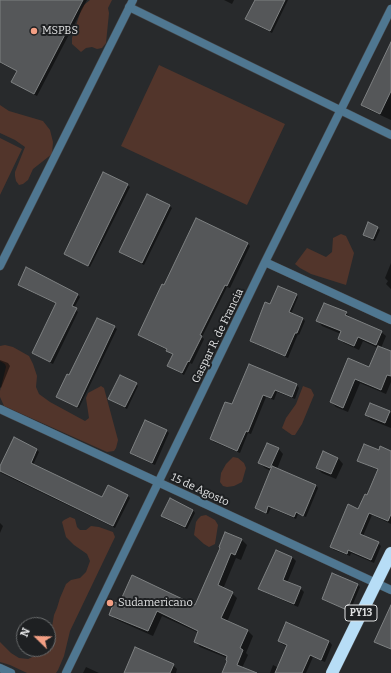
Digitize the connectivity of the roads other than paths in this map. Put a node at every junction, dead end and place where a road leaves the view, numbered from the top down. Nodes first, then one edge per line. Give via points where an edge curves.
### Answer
1 (131, 4) edge
2 (391, 9) edge
3 (341, 110) junction
4 (391, 135) edge
5 (265, 262) junction
6 (0, 266) edge
7 (391, 320) edge
8 (0, 409) edge
9 (158, 483) junction
10 (391, 553) edge
11 (376, 584) junction
12 (391, 590) edge
13 (0, 668) edge
14 (11, 673) edge
15 (66, 673) edge
16 (332, 673) edge

1 - 3 street
1 - 6 street
2 - 3 street, Gaspar R. de Francia
3 - 4 street
3 - 5 street, Gaspar R. de Francia
5 - 7 street
5 - 9 street, Gaspar R. de Francia
8 - 9 street, 15 de Agosto
9 - 11 street, 15 de Agosto
9 - 15 street, Gaspar R. de Francia
10 - 11 highway, PY13
11 - 12 street, 15 de Agosto
11 - 16 highway, PY13
13 - 14 street

